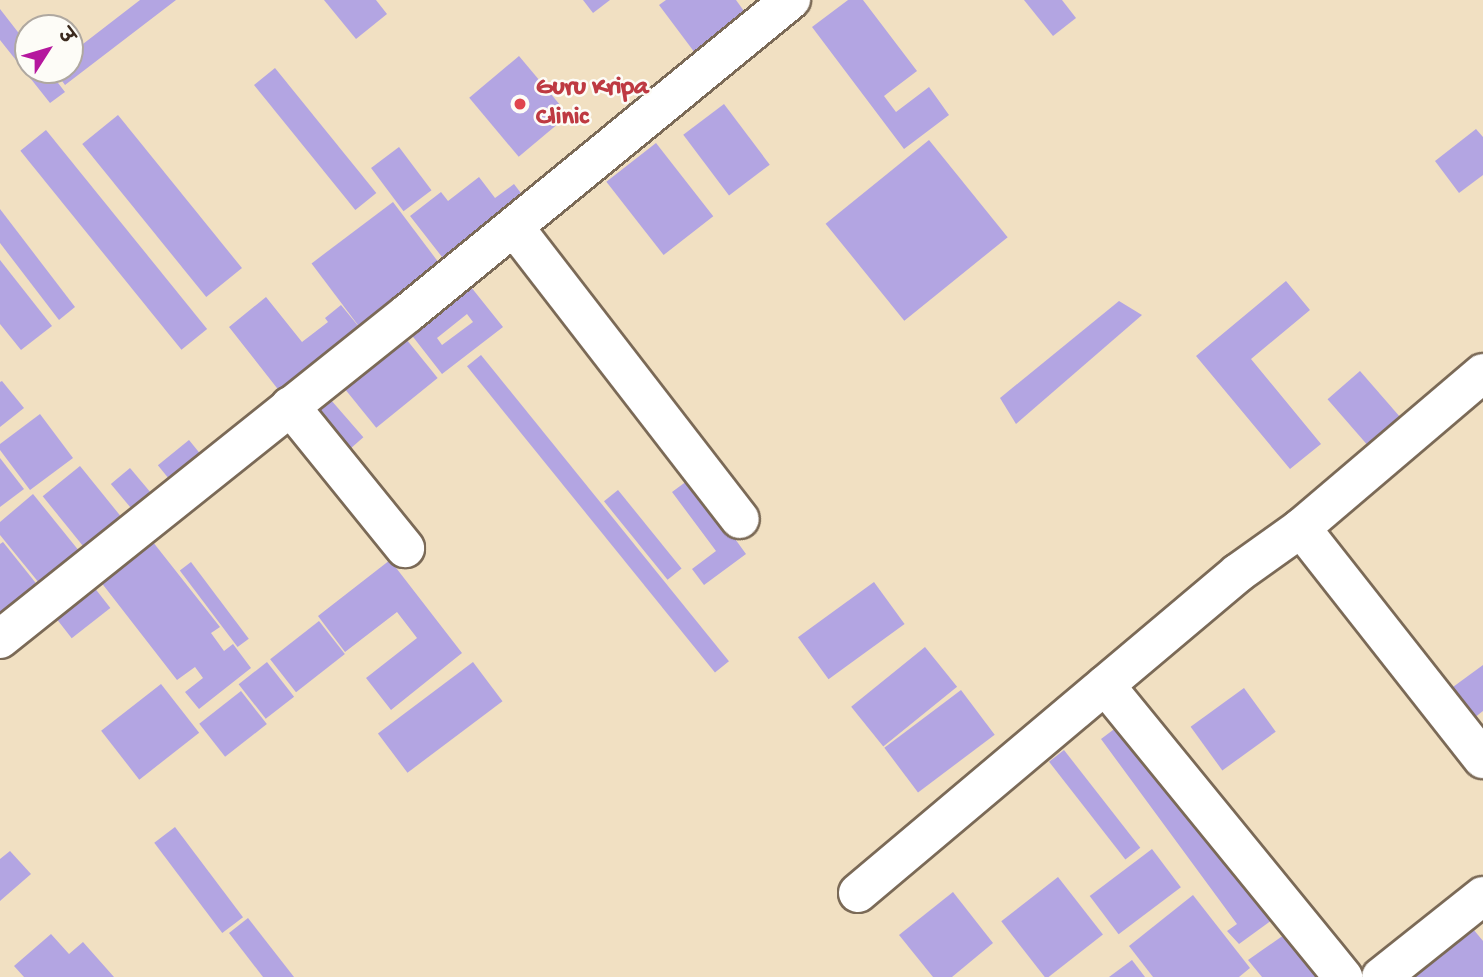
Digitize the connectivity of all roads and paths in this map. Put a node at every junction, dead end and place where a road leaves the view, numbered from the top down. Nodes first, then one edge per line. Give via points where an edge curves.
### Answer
1 (774, 5) edge
2 (514, 227) junction
3 (1483, 373) edge
4 (290, 406) junction
5 (740, 519) dead end
6 (1301, 528) junction
7 (405, 548) dead end
8 (0, 639) edge
9 (1105, 685) junction
10 (1483, 759) edge
11 (858, 893) dead end
12 (1483, 896) edge
13 (1343, 977) edge
14 (1381, 977) edge

1 - 2 street
2 - 4 street
2 - 5 street
3 - 6 street
4 - 7 street
4 - 8 street
6 - 9 street via 1238,573
6 - 10 street
9 - 11 street
9 - 13 street
12 - 14 street

